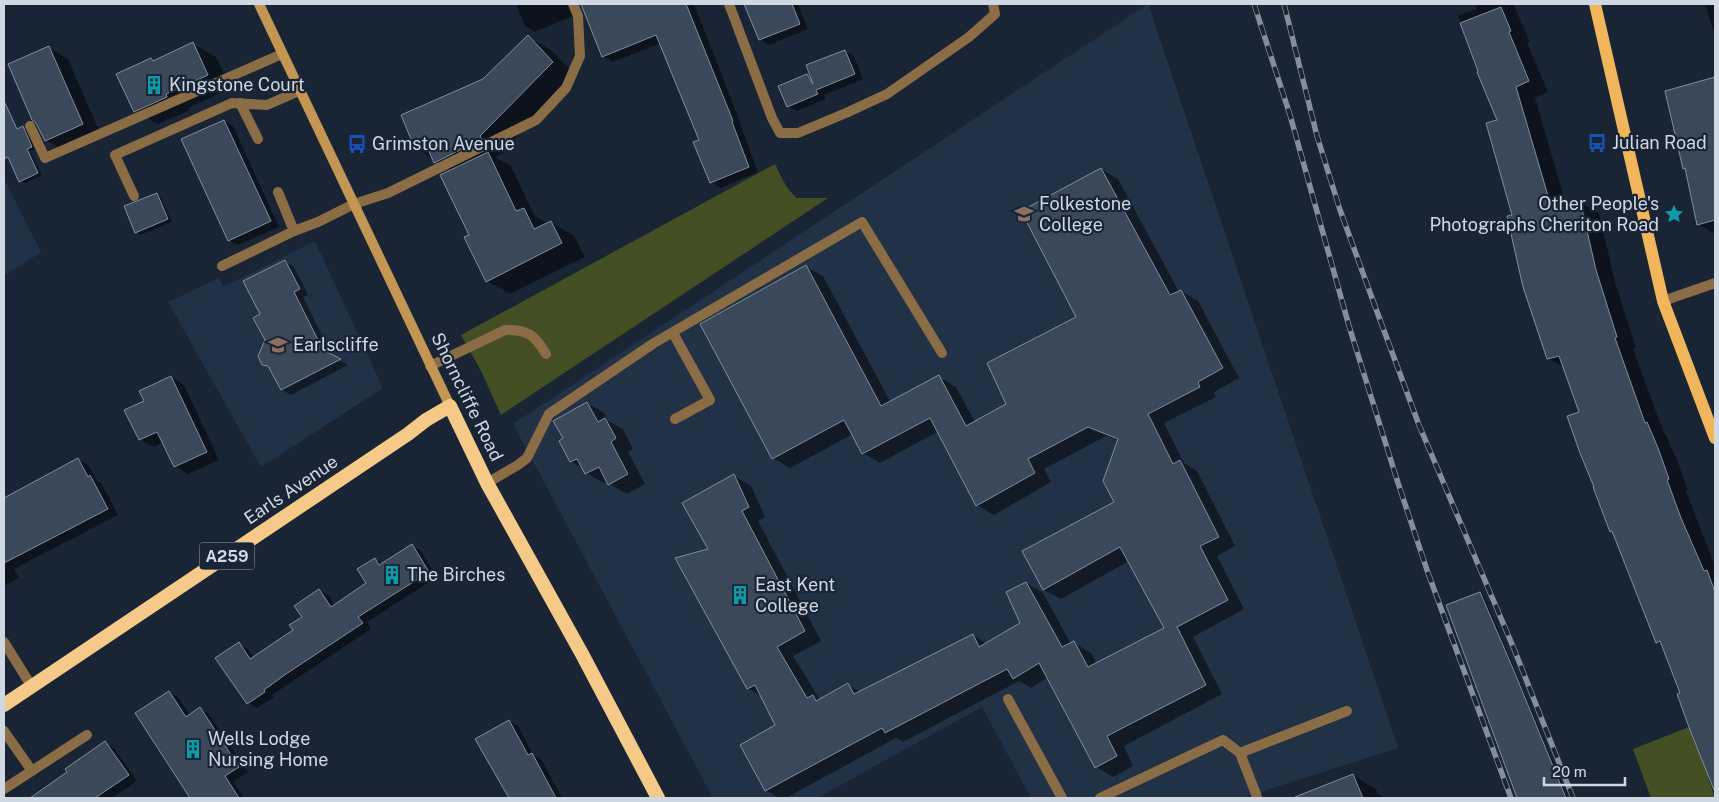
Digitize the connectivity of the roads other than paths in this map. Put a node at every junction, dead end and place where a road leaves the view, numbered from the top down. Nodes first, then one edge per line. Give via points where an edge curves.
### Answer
1 (259, 4) edge
2 (573, 4) edge
3 (729, 4) edge
4 (993, 4) edge
5 (1595, 4) edge
6 (282, 54) junction
7 (299, 91) junction
8 (240, 103) junction
9 (30, 126) dead end
10 (258, 139) dead end
11 (278, 192) dead end
12 (134, 196) dead end
13 (354, 204) junction
14 (294, 231) junction
15 (222, 266) dead end
16 (1715, 283) edge
17 (1663, 301) junction
18 (673, 333) junction
19 (546, 354) dead end
20 (942, 354) dead end
21 (430, 366) junction
22 (450, 406) junction
23 (675, 419) dead end
24 (1715, 438) edge
25 (487, 483) junction
26 (4, 642) edge
27 (32, 687) junction
28 (1008, 699) dead end
29 (4, 705) edge
30 (1348, 711) dead end
31 (4, 731) edge
32 (87, 735) dead end
33 (1240, 753) junction
34 (32, 771) junction
35 (4, 789) edge
36 (1257, 796) edge
37 (658, 798) edge
38 (1062, 798) edge
39 (1100, 798) edge

1 - 6 main road, Shorncliffe Road
2 - 13 street via 578,16 580,56 566,88 536,120 388,192
3 - 4 street via 780,134 798,133 887,94 969,37 995,14
5 - 17 main road
6 - 7 main road, Shorncliffe Road
6 - 9 street via 45,158
7 - 8 street via 267,105
7 - 13 main road, Shorncliffe Road
8 - 10 street
8 - 12 street via 232,103 115,155
11 - 14 street
13 - 14 street
13 - 21 main road, Shorncliffe Road
14 - 15 street
16 - 17 street
17 - 24 main road
18 - 20 street via 862,222
18 - 23 street via 710,400
18 - 25 street via 549,414 527,458
19 - 21 street via 529,334 504,330
21 - 22 main road, Shorncliffe Road
22 - 25 highway, Shorncliffe Road
22 - 27 highway, Earls Avenue / A259
25 - 37 highway, Shorncliffe Road via 586,660
26 - 27 street
27 - 29 highway, Earls Avenue / A259
28 - 38 street
30 - 33 street
31 - 34 street
32 - 34 street
33 - 36 street
33 - 39 street via 1223,740
34 - 35 street

